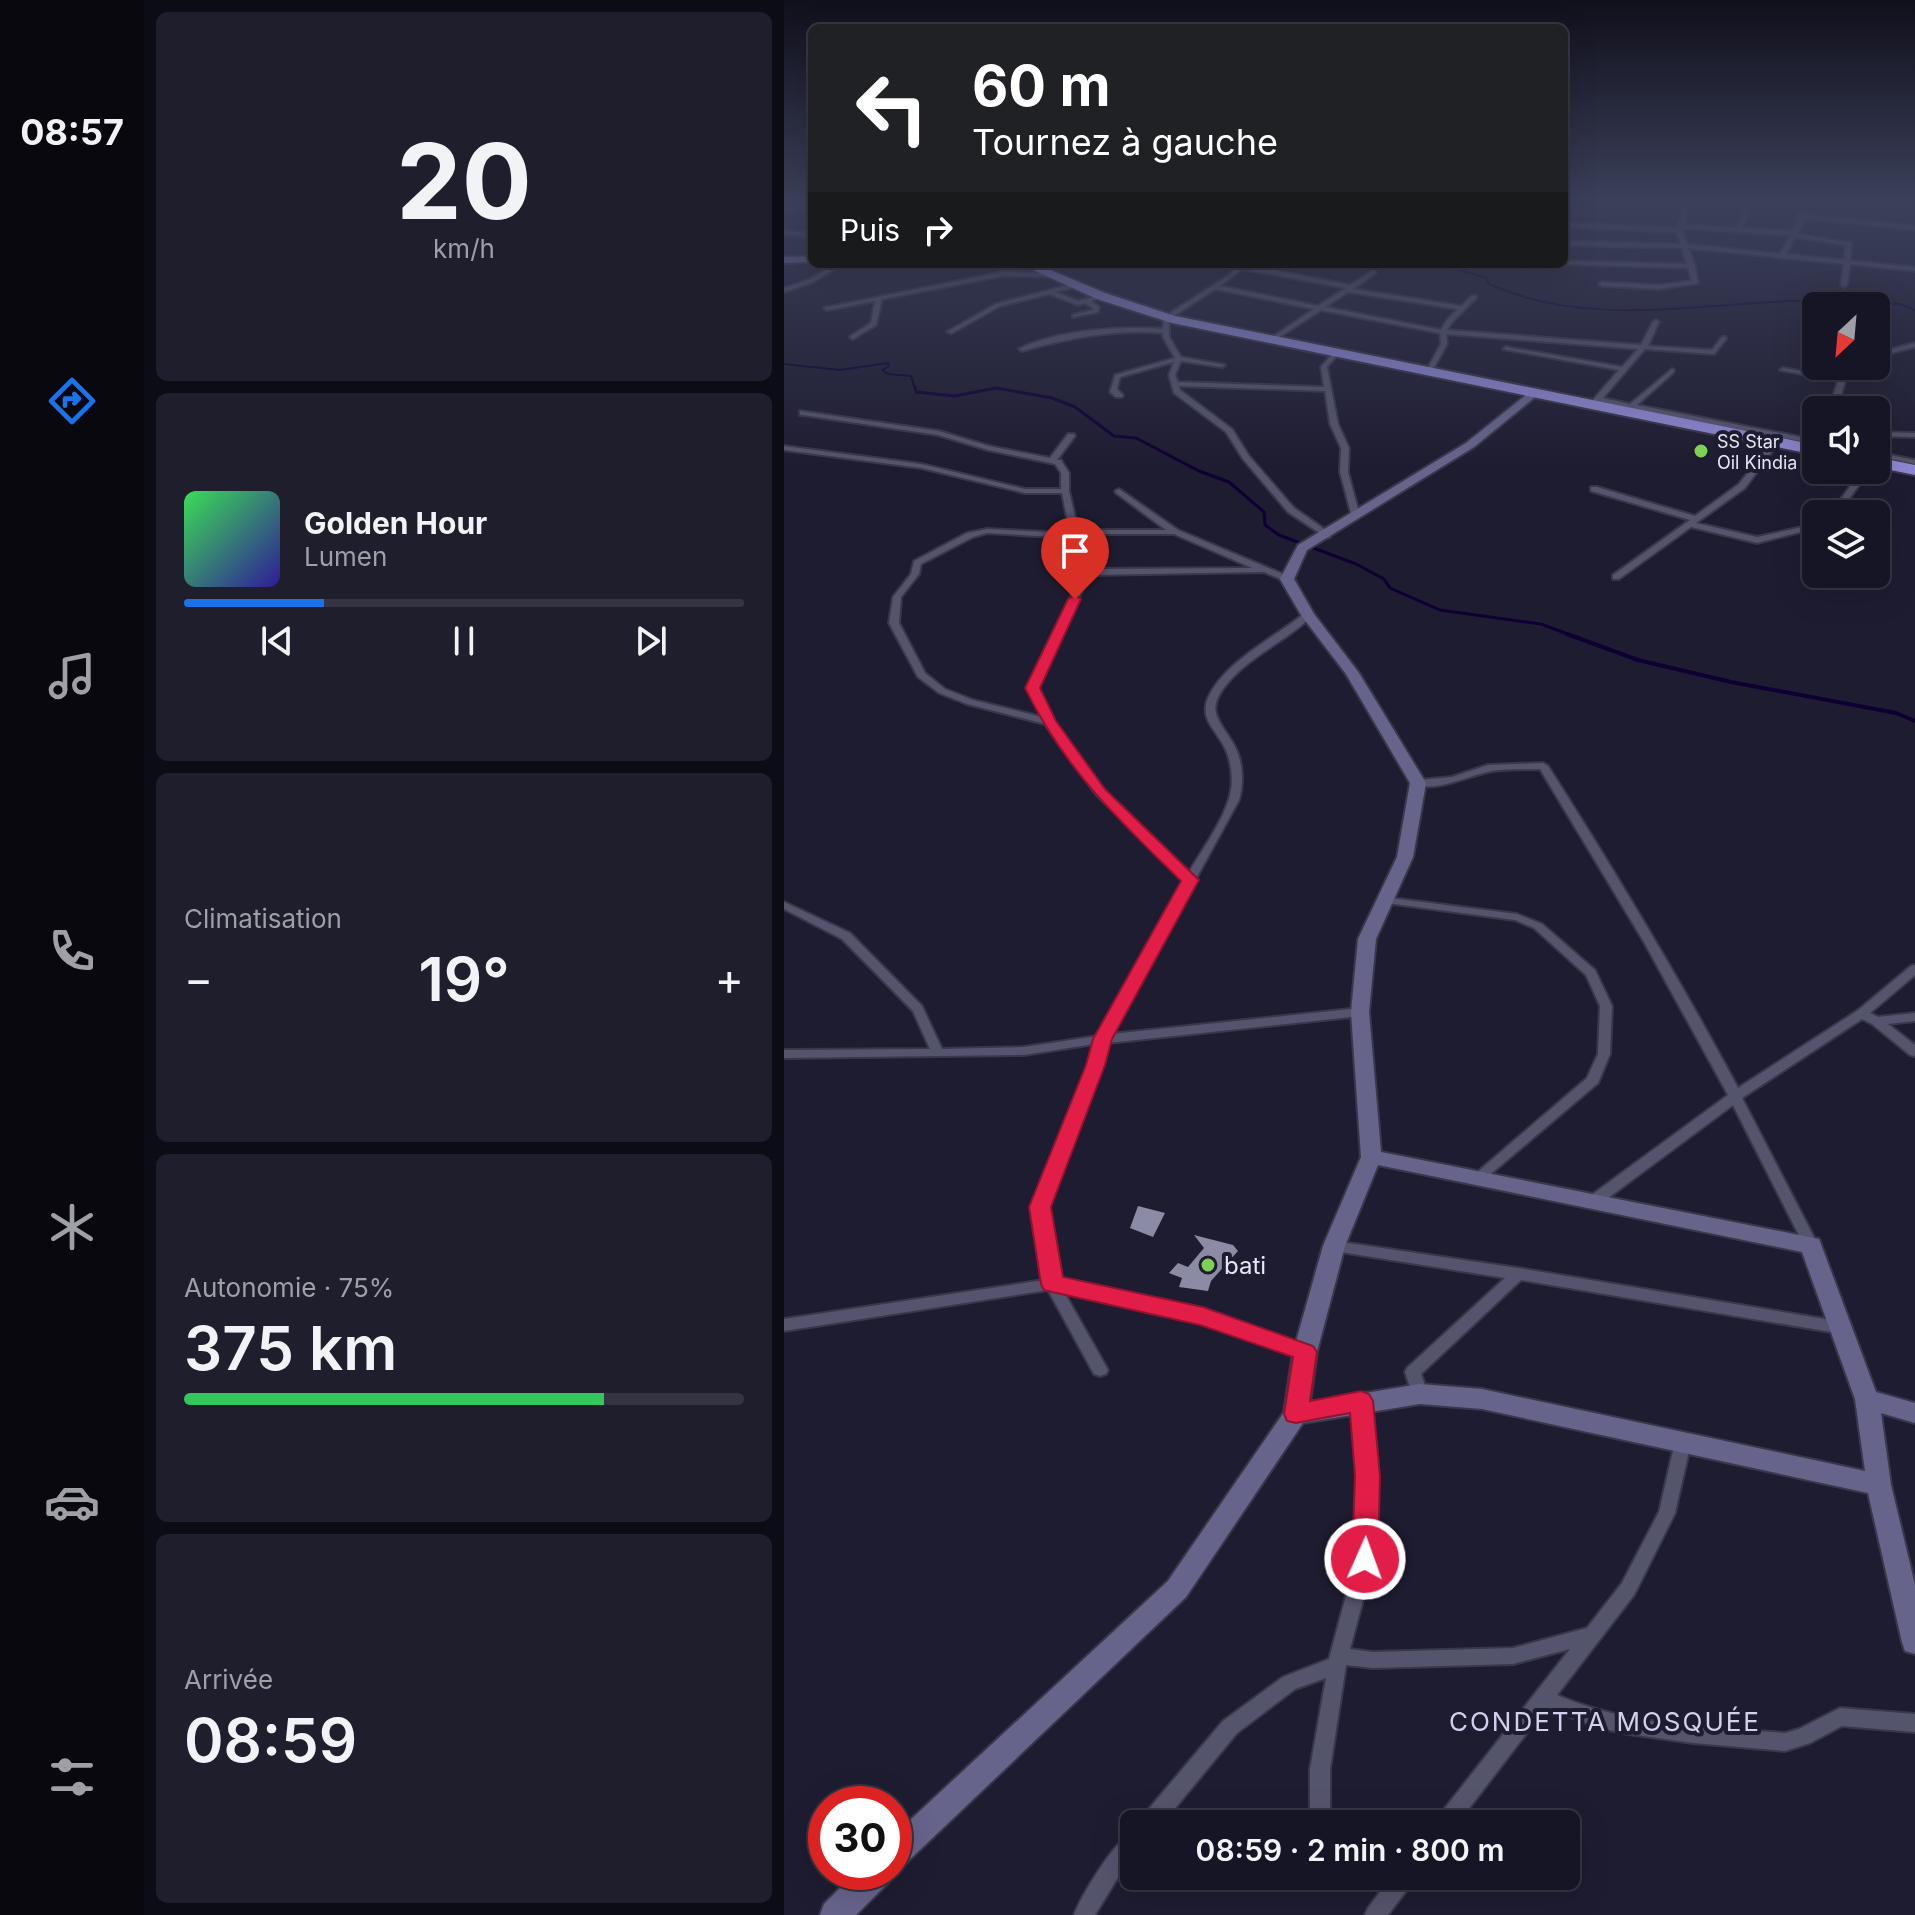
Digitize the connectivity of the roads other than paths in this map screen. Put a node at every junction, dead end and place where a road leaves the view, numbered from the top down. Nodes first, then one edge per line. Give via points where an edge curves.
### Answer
1 (929, 288) edge
2 (1064, 288) edge
3 (1080, 288) edge
4 (1212, 288) edge
5 (1220, 288) edge
6 (1350, 288) edge
7 (1352, 288) edge
8 (1049, 292) junction
9 (1101, 296) junction
10 (1474, 297) dead end
11 (879, 298) junction
12 (1086, 301) junction
13 (827, 308) dead end
14 (1463, 308) junction
15 (1318, 309) junction
16 (1075, 316) dead end
17 (1656, 322) dead end
18 (1165, 324) junction
19 (950, 332) dead end
20 (1443, 332) junction
21 (853, 337) dead end
22 (1724, 338) dead end
23 (1270, 341) junction
24 (1645, 345) junction
25 (1915, 345) edge
26 (1022, 349) dead end
27 (1506, 349) dead end
28 (1890, 351) edge
29 (1335, 354) junction
30 (1179, 359) junction
31 (1222, 365) dead end
32 (1623, 369) junction
33 (1783, 370) dead end
34 (1672, 371) dead end
35 (1428, 373) junction
36 (1802, 373) edge
37 (1842, 380) edge
38 (1175, 384) junction
39 (1328, 389) junction
40 (1535, 393) junction
41 (1119, 395) dead end
42 (1837, 396) edge
43 (1596, 403) junction
44 (1636, 409) junction
45 (803, 413) dead end
46 (1890, 434) edge
47 (1915, 435) edge
48 (1071, 436) dead end
49 (1779, 438) junction
50 (1802, 440) edge
51 (1802, 445) edge
52 (784, 448) edge
53 (1890, 457) edge
54 (1053, 460) junction
55 (1915, 462) edge
56 (1890, 465) edge
57 (1915, 470) edge
58 (1594, 489) dead end
59 (1065, 491) junction
60 (1119, 491) dead end
61 (1356, 517) junction
62 (1693, 521) junction
63 (1802, 529) edge
64 (1175, 532) junction
65 (1073, 534) junction
66 (1327, 535) junction
67 (1270, 570) junction
68 (1082, 572) junction
69 (1616, 577) dead end
70 (1287, 579) junction
71 (1308, 615) junction
72 (1049, 722) junction
73 (1418, 783) junction
74 (1190, 880) junction
75 (1383, 900) junction
76 (784, 905) edge
77 (1915, 969) edge
78 (1360, 1012) junction
79 (1861, 1014) junction
80 (1915, 1017) edge
81 (1876, 1021) junction
82 (1102, 1039) junction
83 (1915, 1052) edge
84 (938, 1053) junction
85 (784, 1054) edge
86 (1737, 1095) junction
87 (1371, 1157) junction
88 (1481, 1175) junction
89 (1591, 1203) junction
90 (1811, 1245) junction
91 (1334, 1246) junction
92 (1518, 1274) junction
93 (1052, 1284) junction
94 (784, 1325) edge
95 (1843, 1328) junction
96 (1305, 1352) junction
97 (1100, 1370) dead end
98 (1420, 1394) junction
99 (1867, 1399) junction
100 (1361, 1401) junction
101 (1915, 1413) edge
102 (1296, 1414) junction
103 (1683, 1442) junction
104 (1879, 1485) junction
105 (1592, 1635) junction
106 (1915, 1642) edge
107 (1338, 1660) junction
108 (1543, 1698) junction
109 (1915, 1723) edge
110 (1161, 1810) edge
111 (1320, 1810) edge
112 (1456, 1810) edge
113 (912, 1838) edge
114 (1120, 1859) edge
115 (859, 1890) edge
116 (1394, 1890) edge
117 (835, 1915) edge
118 (1084, 1915) edge
119 (1375, 1915) edge

1 - 11 street
2 - 8 street
3 - 9 highway
4 - 18 street
5 - 15 street
6 - 15 street
7 - 14 street
8 - 12 street
8 - 19 street via 998,305
9 - 12 street
9 - 18 highway
10 - 14 street
11 - 13 street
11 - 21 street via 874,324
12 - 16 street via 1096,311
14 - 20 street
15 - 20 street
15 - 23 street
17 - 24 street
18 - 23 highway
18 - 26 street via 1062,336
18 - 30 street
20 - 24 street
20 - 35 street via 1444,344
22 - 24 street via 1714,352
23 - 29 highway
24 - 32 street
25 - 28 street
27 - 32 street
29 - 35 highway
29 - 39 street via 1324,367
30 - 31 street
30 - 38 street via 1172,375
30 - 41 street via 1117,376 1113,390
32 - 43 street
33 - 36 street
34 - 44 street
35 - 40 highway
37 - 42 street
38 - 39 street
38 - 66 street via 1229,431 1291,510
39 - 61 street
40 - 43 highway
40 - 61 street via 1470,445
43 - 44 highway
44 - 49 highway
45 - 54 street via 939,433
46 - 47 street
48 - 54 street
49 - 50 street
49 - 51 highway
49 - 62 street via 1742,486
52 - 59 street via 921,466 1025,491
53 - 55 street
54 - 59 street via 1065,473
56 - 57 highway
58 - 62 street
59 - 65 street
60 - 64 street
61 - 66 street
62 - 63 street via 1757,540
62 - 69 street
64 - 65 street
64 - 67 street
65 - 68 street
65 - 72 street via 970,535 917,563 897,597 894,623 921,675 970,702
66 - 70 street via 1306,546
67 - 68 street
67 - 70 street
68 - 72 street via 1084,578 1032,688
70 - 71 street
71 - 73 street via 1352,673
71 - 74 street via 1254,655 1214,694 1209,717 1229,745 1236,793
72 - 74 street via 1100,792
73 - 75 street via 1405,857
73 - 86 street via 1453,780 1488,768 1543,766 1600,854
74 - 82 street
75 - 78 street via 1367,939
75 - 88 street via 1517,917 1538,926 1591,973 1606,1006 1604,1054 1593,1080
76 - 84 street via 846,936 918,1009
77 - 79 street
78 - 82 street
78 - 87 street
79 - 81 street
79 - 86 street
80 - 81 street
81 - 83 street
82 - 84 street via 1024,1051
82 - 93 street via 1040,1207
84 - 85 street
86 - 89 street
86 - 90 street
87 - 88 street
87 - 91 street
88 - 89 street
89 - 90 street
90 - 95 street
91 - 92 street
91 - 96 street
92 - 95 street
92 - 98 street via 1413,1372
93 - 94 street
93 - 96 street via 1203,1316
93 - 97 street
95 - 99 street
96 - 102 street
98 - 100 street
98 - 103 street via 1482,1399
99 - 101 street
99 - 104 street
100 - 102 street
100 - 107 street via 1367,1476 1365,1559
102 - 113 street via 1177,1589
103 - 104 street
103 - 105 street via 1667,1513 1628,1589
104 - 106 street
105 - 107 street via 1513,1656
105 - 108 street
107 - 110 street via 1289,1683 1230,1727
107 - 111 street via 1320,1769
108 - 109 street via 1564,1709 1665,1732 1785,1742 1840,1717
108 - 112 street
114 - 118 street
115 - 117 street
116 - 119 street

